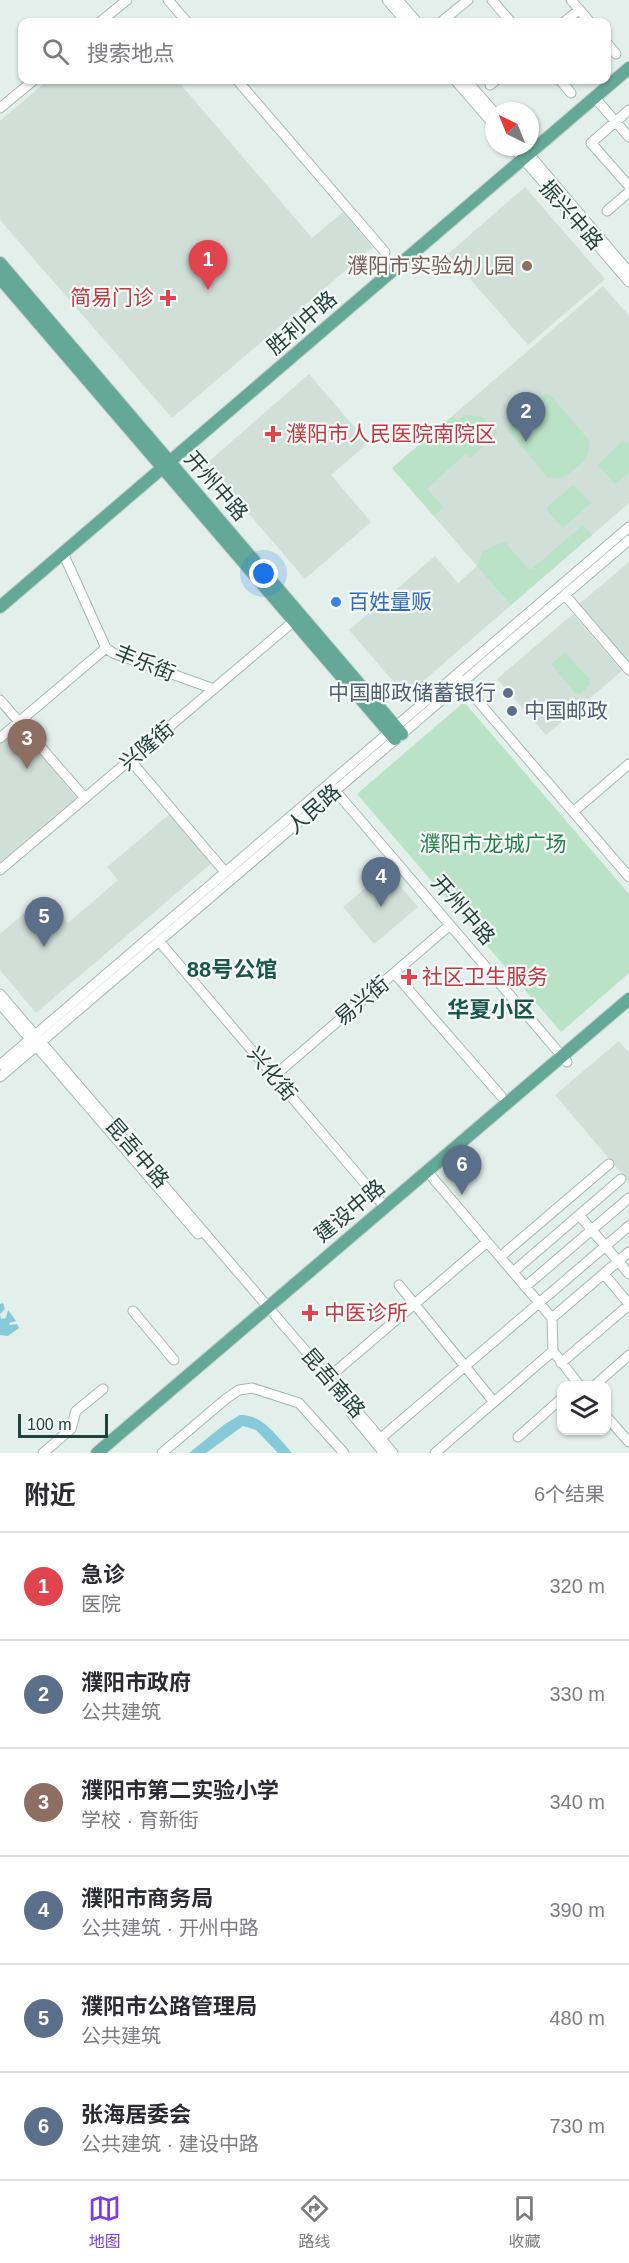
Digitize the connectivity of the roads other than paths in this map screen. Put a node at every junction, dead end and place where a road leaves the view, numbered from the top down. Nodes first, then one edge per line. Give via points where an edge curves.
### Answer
1 (127, 0) edge
2 (168, 0) edge
3 (387, 0) edge
4 (398, 0) edge
5 (468, 0) edge
6 (492, 0) edge
7 (571, 0) edge
8 (579, 10) junction
9 (105, 18) edge
10 (184, 18) edge
11 (403, 18) edge
12 (414, 18) edge
13 (446, 18) edge
14 (508, 18) edge
15 (569, 18) edge
16 (586, 18) edge
17 (611, 46) edge
18 (623, 56) edge
19 (629, 69) edge
20 (611, 71) edge
21 (29, 84) edge
22 (240, 84) edge
23 (458, 84) edge
24 (470, 84) edge
25 (563, 84) edge
26 (598, 84) edge
27 (571, 93) dead end
28 (595, 98) junction
29 (485, 102) edge
30 (0, 108) edge
31 (629, 110) edge
32 (485, 115) edge
33 (616, 122) junction
34 (539, 136) edge
35 (629, 137) edge
36 (539, 138) edge
37 (516, 156) edge
38 (528, 156) edge
39 (528, 156) edge
40 (629, 186) edge
41 (629, 192) edge
42 (607, 211) dead end
43 (385, 252) dead end
44 (0, 263) edge
45 (629, 272) edge
46 (0, 278) edge
47 (629, 282) edge
48 (164, 462) junction
49 (629, 527) edge
50 (629, 540) edge
51 (63, 553) junction
52 (565, 595) junction
53 (0, 596) edge
54 (0, 607) edge
55 (294, 621) junction
56 (106, 648) junction
57 (629, 670) edge
58 (459, 679) junction
59 (213, 689) junction
60 (0, 700) edge
61 (19, 722) junction
62 (396, 733) junction
63 (0, 738) edge
64 (130, 760) junction
65 (629, 764) edge
66 (332, 787) junction
67 (85, 798) junction
68 (573, 812) junction
69 (0, 870) edge
70 (225, 872) junction
71 (629, 878) edge
72 (450, 925) junction
73 (159, 941) junction
74 (394, 973) junction
75 (0, 994) edge
76 (0, 1004) edge
77 (627, 1007) edge
78 (36, 1040) junction
79 (565, 1059) junction
80 (0, 1065) edge
81 (274, 1076) junction
82 (0, 1077) edge
83 (501, 1096) dead end
84 (609, 1164) dead end
85 (432, 1178) junction
86 (621, 1179) dead end
87 (629, 1198) edge
88 (385, 1207) junction
89 (579, 1215) junction
90 (629, 1226) edge
91 (592, 1230) junction
92 (487, 1242) junction
93 (606, 1246) junction
94 (629, 1252) edge
95 (500, 1257) junction
96 (618, 1261) junction
97 (513, 1272) junction
98 (604, 1274) junction
99 (629, 1274) edge
100 (399, 1285) dead end
101 (525, 1287) junction
102 (538, 1302) junction
103 (415, 1304) junction
104 (629, 1305) edge
105 (133, 1311) dead end
106 (268, 1312) junction
107 (552, 1318) junction
108 (553, 1351) junction
109 (629, 1355) edge
110 (174, 1360) dead end
111 (561, 1363) junction
112 (465, 1366) junction
113 (328, 1378) junction
114 (575, 1381) edge
115 (600, 1381) edge
116 (103, 1389) dead end
117 (494, 1402) junction
118 (557, 1402) edge
119 (611, 1422) edge
120 (518, 1437) dead end
121 (381, 1438) junction
122 (629, 1442) edge
123 (43, 1453) edge
124 (97, 1453) edge
125 (109, 1453) edge
126 (162, 1453) edge
127 (344, 1453) edge
128 (384, 1453) edge
129 (393, 1453) edge
130 (435, 1453) edge

1 - 9 street
2 - 10 street
3 - 11 street
4 - 12 street
5 - 13 street
6 - 14 street
7 - 8 street
8 - 15 street
8 - 16 street
17 - 18 street
18 - 20 main road, 胜利中路
19 - 28 main road, 胜利中路
21 - 30 street
22 - 43 street
23 - 32 street
24 - 29 street
25 - 27 street
26 - 34 main road, 胜利中路
28 - 33 street
28 - 36 main road, 胜利中路
31 - 33 street
33 - 35 street
33 - 40 street via 591,143
37 - 48 main road, 胜利中路
38 - 45 street, 振兴中路
39 - 47 street, 振兴中路
41 - 42 street
44 - 48 main road, 开州中路
46 - 48 main road, 开州中路
48 - 51 main road, 胜利中路
48 - 53 main road, 胜利中路
48 - 55 main road, 开州中路
48 - 62 main road, 开州中路
49 - 58 street, 人民路
50 - 52 street, 人民路
51 - 54 main road, 胜利中路
51 - 56 street, 丰乐街
52 - 57 street
52 - 58 street, 人民路
55 - 59 street, 兴隆街
55 - 62 main road, 开州中路
56 - 59 street, 丰乐街
56 - 61 street
58 - 62 street, 人民路
58 - 68 street
59 - 64 street, 兴隆街
60 - 61 street
61 - 63 street
61 - 67 street
62 - 66 street, 人民路
64 - 67 street, 兴隆街
64 - 70 street
65 - 68 street
66 - 70 street, 人民路
66 - 72 street, 开州中路
66 - 73 street, 人民路
67 - 69 street, 兴隆街
68 - 71 street
70 - 78 street, 人民路
72 - 74 street, 易兴街
72 - 79 street, 开州中路
73 - 78 street, 人民路
73 - 81 street, 兴化街
74 - 81 street, 易兴街
74 - 83 street
75 - 78 street, 昆吾中路
76 - 78 street, 昆吾中路
77 - 79 main road, 建设中路
78 - 80 street, 人民路
78 - 82 street, 人民路
78 - 106 street, 昆吾中路
79 - 85 main road, 建设中路
79 - 88 main road, 建设中路
81 - 88 street, 兴化街
84 - 95 street
85 - 92 street
85 - 106 main road, 建设中路
86 - 89 street
87 - 91 street
88 - 106 main road, 建设中路
89 - 91 street
89 - 97 street
90 - 93 street
91 - 93 street
91 - 101 street
92 - 95 street
92 - 103 street
93 - 96 street
93 - 102 street
94 - 96 street
95 - 97 street
96 - 98 street
96 - 99 street
97 - 101 street
98 - 104 street
98 - 107 street
100 - 103 street
101 - 102 street
102 - 107 street
102 - 112 street
103 - 112 street
103 - 113 street
104 - 111 street
105 - 110 street
106 - 113 street, 昆吾南路
106 - 124 main road, 建设中路
106 - 125 main road, 建设中路
106 - 128 street, 昆吾南路
107 - 108 street
108 - 111 street
108 - 117 street
109 - 115 street
111 - 114 street
112 - 117 street
112 - 121 street
113 - 121 street, 昆吾南路
116 - 123 street via 76,1411 71,1430
117 - 130 street
118 - 120 street
119 - 122 street
121 - 129 street, 昆吾南路
126 - 127 street via 227,1398 252,1388 299,1403

